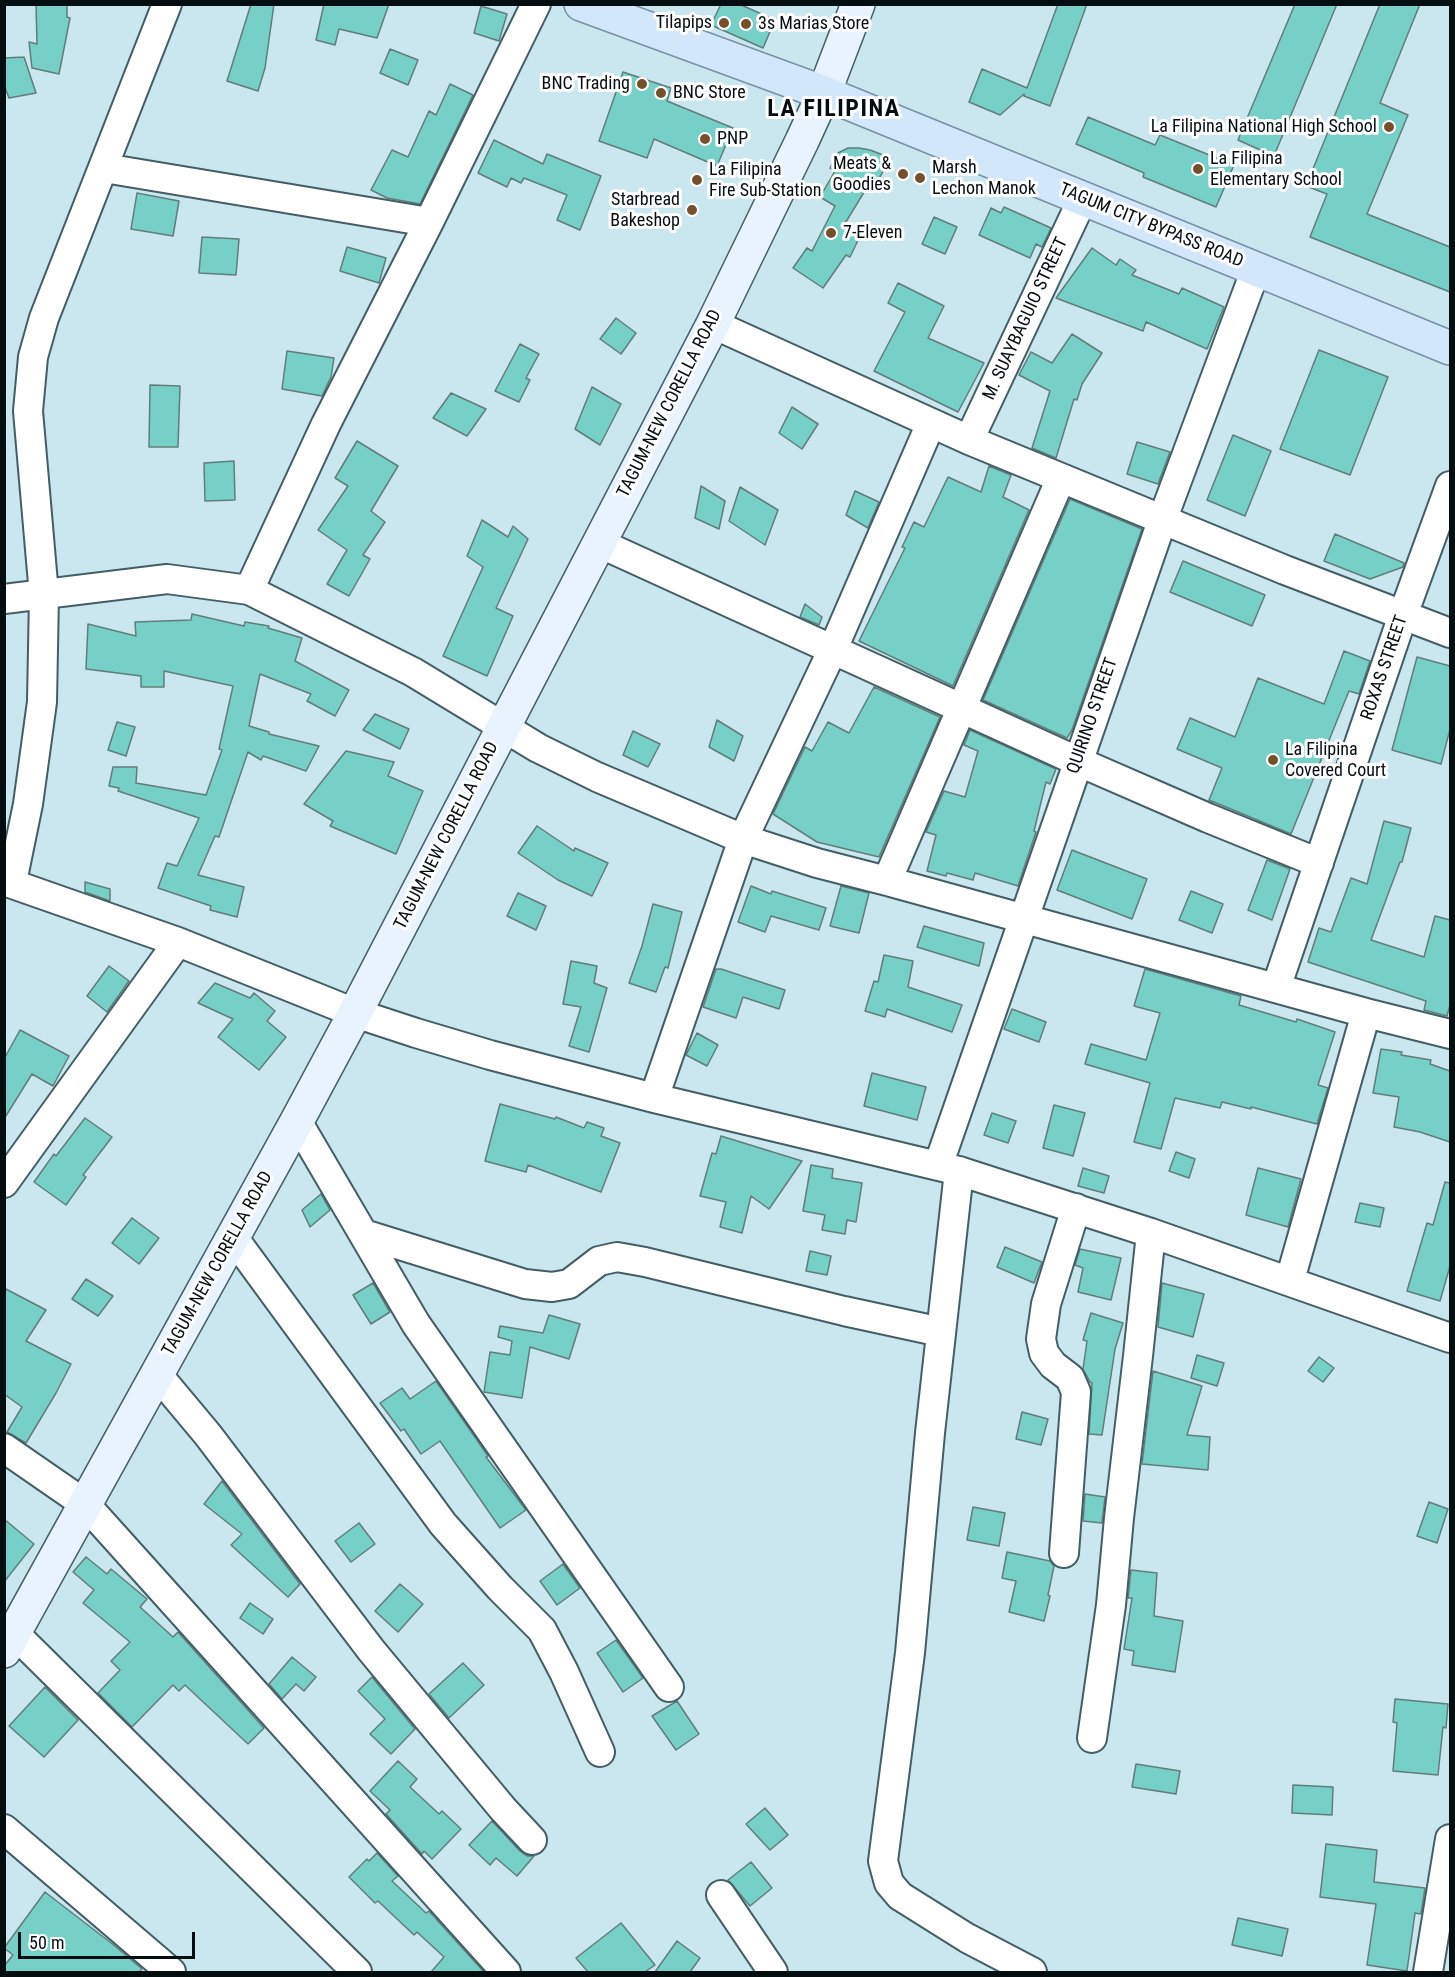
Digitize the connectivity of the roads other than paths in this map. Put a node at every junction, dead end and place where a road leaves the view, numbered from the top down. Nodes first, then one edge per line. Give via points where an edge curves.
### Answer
1 (167, 4) edge
2 (537, 4) edge
3 (581, 4) edge
4 (858, 4) edge
5 (824, 93) junction
6 (104, 168) junction
7 (1083, 198) junction
8 (429, 222) junction
9 (1256, 269) junction
10 (712, 324) junction
11 (1450, 348) edge
12 (16, 412) edge
13 (931, 423) junction
14 (969, 440) junction
15 (1061, 478) junction
16 (1450, 486) edge
17 (1163, 518) junction
18 (599, 543) junction
19 (249, 590) junction
20 (44, 595) junction
21 (4, 599) edge
22 (1403, 615) junction
23 (1450, 633) edge
24 (833, 649) junction
25 (962, 707) junction
26 (503, 727) junction
27 (1077, 761) junction
28 (743, 839) junction
29 (1319, 862) junction
30 (886, 880) junction
31 (8, 882) edge
32 (1024, 918) junction
33 (178, 942) junction
34 (1276, 988) junction
35 (355, 1013) junction
36 (1365, 1013) junction
37 (1450, 1034) edge
38 (654, 1098) junction
39 (297, 1121) junction
40 (949, 1168) junction
41 (4, 1183) edge
42 (1076, 1208) junction
43 (1151, 1233) junction
44 (364, 1234) junction
45 (233, 1237) junction
46 (1290, 1280) junction
47 (941, 1332) junction
48 (1450, 1338) edge
49 (158, 1374) junction
50 (4, 1448) edge
51 (85, 1504) junction
52 (1065, 1553) dead end
53 (9, 1642) edge
54 (669, 1687) dead end
55 (1092, 1738) dead end
56 (600, 1752) dead end
57 (4, 1829) edge
58 (1450, 1839) edge
59 (532, 1840) dead end
60 (721, 1895) dead end
61 (171, 1972) edge
62 (357, 1972) edge
63 (506, 1972) edge
64 (773, 1972) edge
65 (1032, 1972) edge
66 (1428, 1972) edge

1 - 6 street
2 - 8 street
3 - 5 main road, TAGUM CITY BYPASS ROAD
4 - 5 main road, TAGUM-NEW CORELLA ROAD
5 - 7 main road, TAGUM CITY BYPASS ROAD
5 - 10 main road, TAGUM-NEW CORELLA ROAD
6 - 8 street
6 - 12 street via 44,318
7 - 9 main road, TAGUM CITY BYPASS ROAD
7 - 14 street, M. SUAYBAGUIO STREET
8 - 19 street via 326,424
9 - 11 main road, TAGUM CITY BYPASS ROAD
9 - 17 street, QUIRINO STREET
10 - 13 street
10 - 18 main road, TAGUM-NEW CORELLA ROAD
12 - 20 street
13 - 14 street
13 - 24 street
14 - 15 street
15 - 17 street
15 - 25 street
16 - 22 street, ROXAS STREET
17 - 22 street
17 - 27 street, QUIRINO STREET
18 - 24 street
18 - 26 main road, TAGUM-NEW CORELLA ROAD
19 - 20 street via 167,579
19 - 26 street via 413,672
20 - 21 street
20 - 31 street via 42,702 28,804
22 - 23 street
22 - 29 street, ROXAS STREET
24 - 25 street
24 - 28 street
25 - 27 street
25 - 30 street
26 - 28 street via 597,777
26 - 35 main road, TAGUM-NEW CORELLA ROAD
27 - 29 street
27 - 32 street, QUIRINO STREET
28 - 30 street
28 - 38 street
29 - 34 street, ROXAS STREET
30 - 32 street
31 - 33 street
32 - 34 street
32 - 40 street, QUIRINO STREET
33 - 35 street
33 - 41 street
34 - 36 street
35 - 38 street via 490,1055
35 - 39 main road, TAGUM-NEW CORELLA ROAD
36 - 37 street
36 - 46 street
38 - 40 street
39 - 44 street
39 - 45 main road, TAGUM-NEW CORELLA ROAD
40 - 42 street
40 - 47 street, QUIRINO STREET
42 - 43 street
42 - 52 street via 1046,1304 1041,1339 1044,1353 1070,1378 1076,1392
43 - 46 street
43 - 55 street via 1112,1605
44 - 47 street via 525,1284 569,1284 599,1262 617,1257
44 - 54 street via 416,1324
45 - 49 main road, TAGUM-NEW CORELLA ROAD
45 - 56 street via 443,1524 542,1630
46 - 48 street
47 - 65 street, QUIRINO STREET via 910,1653 883,1861 889,1883 900,1896
49 - 51 main road, TAGUM-NEW CORELLA ROAD
49 - 59 street via 371,1650
50 - 51 street
51 - 53 main road, TAGUM-NEW CORELLA ROAD
51 - 63 street
53 - 62 street
57 - 61 street
58 - 66 street
60 - 64 street

